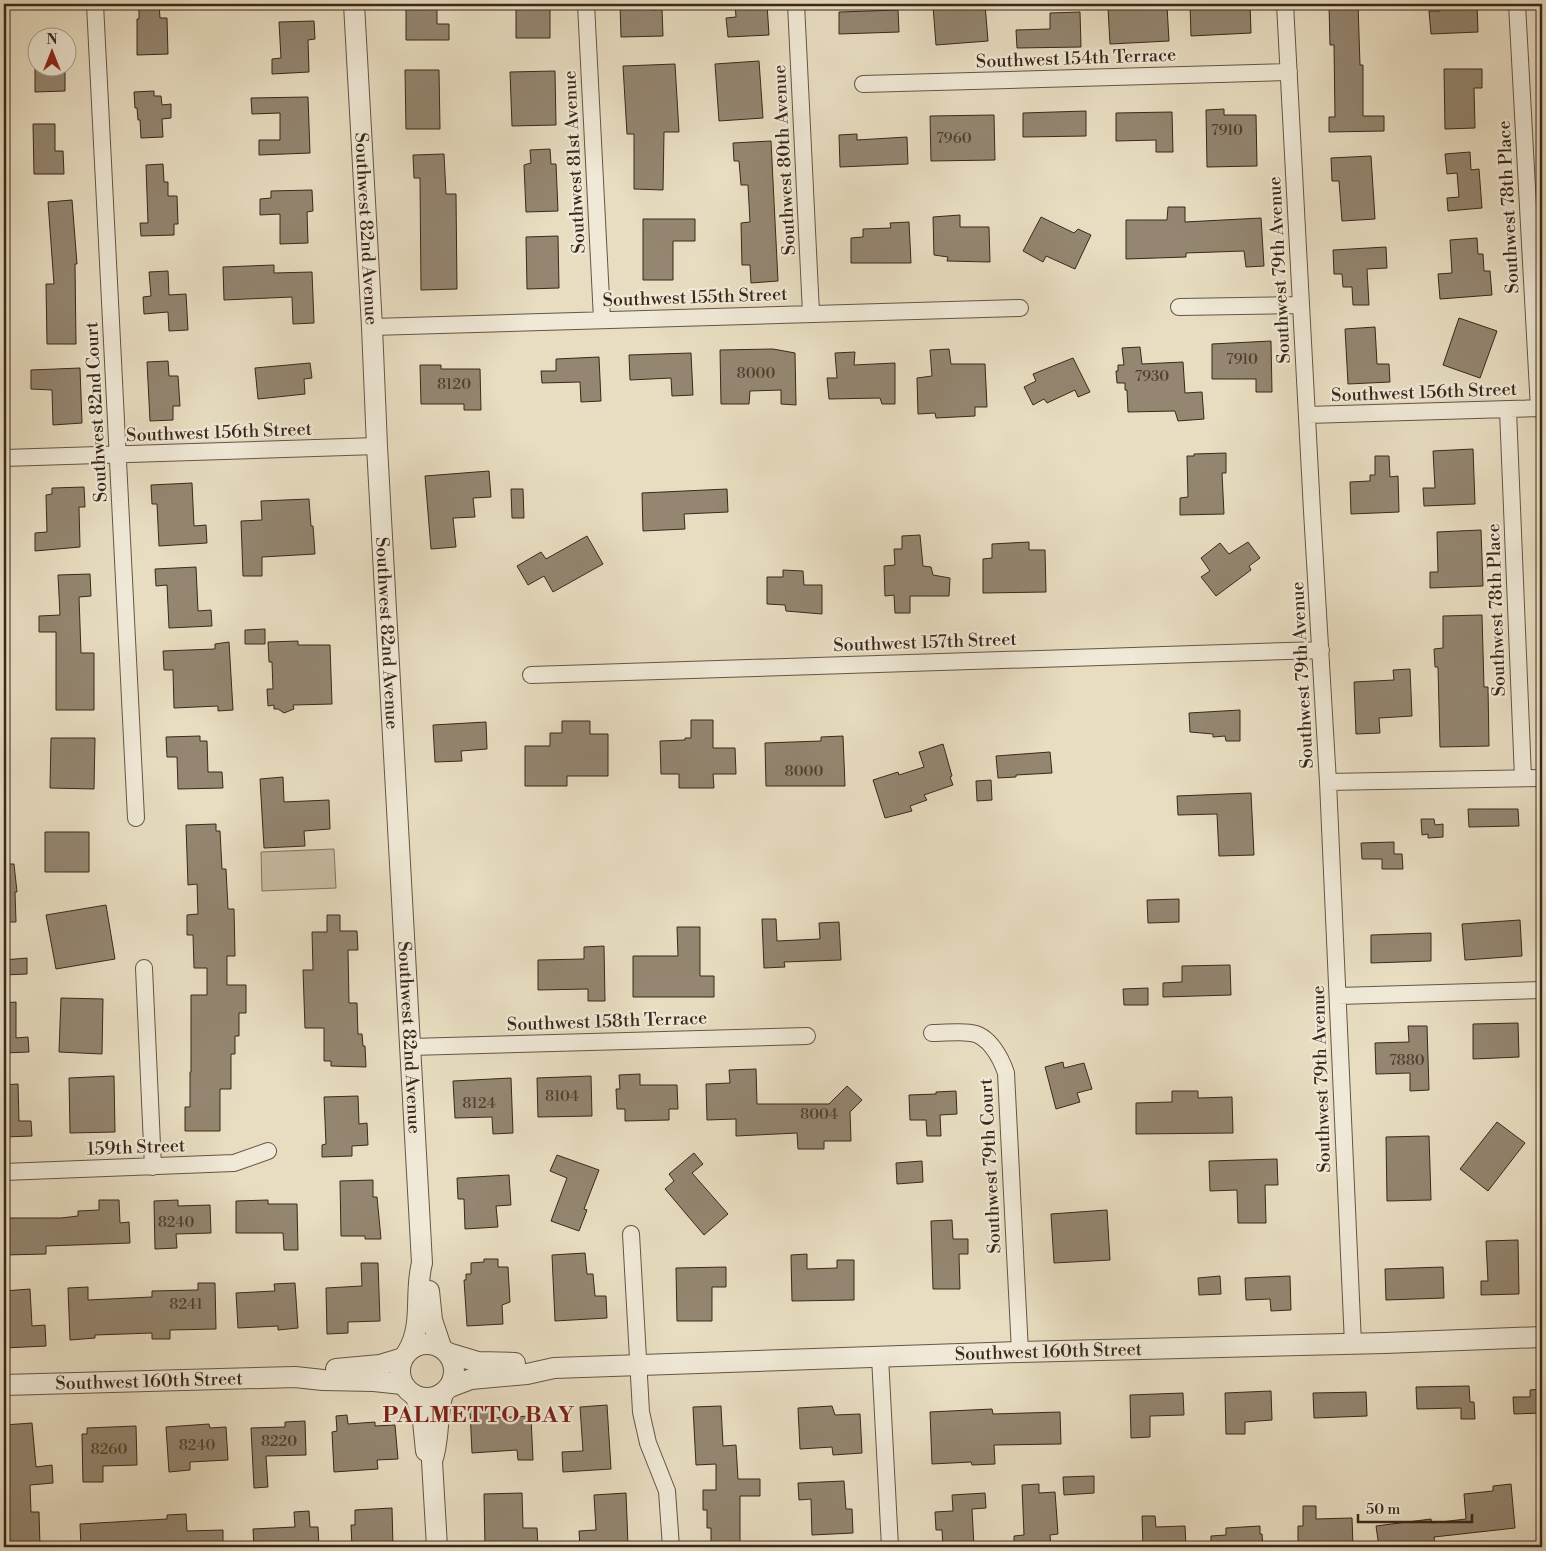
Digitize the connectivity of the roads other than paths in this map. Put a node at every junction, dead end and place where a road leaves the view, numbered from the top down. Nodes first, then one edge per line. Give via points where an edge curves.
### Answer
1 (95, 4) edge
2 (354, 4) edge
3 (586, 4) edge
4 (796, 4) edge
5 (1285, 4) edge
6 (1516, 4) edge
7 (1289, 72) junction
8 (863, 84) dead end
9 (1301, 305) junction
10 (1179, 307) dead end
11 (1020, 308) dead end
12 (811, 314) junction
13 (602, 319) junction
14 (372, 327) junction
15 (1540, 408) edge
16 (1508, 410) junction
17 (1307, 415) junction
18 (377, 446) junction
19 (118, 455) junction
20 (4, 458) edge
21 (1321, 650) junction
22 (531, 675) dead end
23 (1523, 778) junction
24 (1542, 778) edge
25 (1328, 782) junction
26 (136, 818) dead end
27 (144, 968) dead end
28 (1542, 990) edge
29 (1338, 996) junction
30 (932, 1033) dead end
31 (806, 1036) dead end
32 (410, 1047) junction
33 (268, 1151) dead end
34 (153, 1167) junction
35 (4, 1172) edge
36 (631, 1234) dead end
37 (422, 1263) junction
38 (1542, 1337) edge
39 (1353, 1344) junction
40 (444, 1350) junction
41 (1020, 1352) junction
42 (406, 1354) junction
43 (880, 1357) junction
44 (638, 1364) junction
45 (554, 1368) junction
46 (295, 1377) junction
47 (4, 1385) edge
48 (409, 1390) junction
49 (447, 1390) junction
50 (432, 1461) junction
51 (437, 1547) edge
52 (671, 1547) edge
53 (890, 1547) edge

1 - 19 street, Southwest 82nd Court
2 - 14 street, Southwest 82nd Avenue
3 - 13 street, Southwest 81st Avenue
4 - 12 street, Southwest 80th Avenue
5 - 7 street, Southwest 79th Avenue
6 - 15 street, Southwest 78th Place
7 - 8 street, Southwest 154th Terrace
7 - 9 street, Southwest 79th Avenue
9 - 10 street
9 - 17 street, Southwest 79th Avenue
11 - 12 street, Southwest 155th Street
12 - 13 street, Southwest 155th Street
13 - 14 street, Southwest 155th Street
14 - 18 street, Southwest 82nd Avenue
15 - 16 street, Southwest 156th Street
16 - 17 street, Southwest 156th Street
16 - 23 street, Southwest 78th Place
17 - 21 street, Southwest 79th Avenue
18 - 19 street, Southwest 156th Street
18 - 32 street, Southwest 82nd Avenue
19 - 20 street, Southwest 156th Street
19 - 26 street, Southwest 82nd Court
21 - 22 street, Southwest 157th Street
21 - 25 street, Southwest 79th Avenue
23 - 24 street
23 - 25 street
25 - 29 street, Southwest 79th Avenue
27 - 34 street
28 - 29 street
29 - 39 street, Southwest 79th Avenue
30 - 41 street, Southwest 79th Court via 973,1033 983,1038 998,1056 1006,1074
31 - 32 street, Southwest 158th Terrace
32 - 37 street, Southwest 82nd Avenue
33 - 34 street, 159th Street via 234,1163
34 - 35 street, 159th Street
36 - 44 street
37 - 40 street, Southwest 82nd Avenue via 428,1278 432,1320
37 - 42 street, Southwest 82nd Avenue via 418,1278 416,1334
38 - 39 street, Southwest 160th Street
39 - 41 street, Southwest 160th Street
40 - 42 street via 424,1344
40 - 45 street, Southwest 160th Street via 478,1362 526,1363
40 - 49 street via 454,1369 454,1378
41 - 43 street, Southwest 160th Street
42 - 46 street, Southwest 160th Street via 380,1364 321,1370
42 - 48 street via 399,1371
43 - 44 street, Southwest 160th Street
43 - 53 street
44 - 45 street, Southwest 160th Street
44 - 52 street via 643,1427 667,1490
45 - 49 street, Southwest 160th Street via 471,1379
46 - 47 street, Southwest 160th Street
46 - 48 street, Southwest 160th Street via 374,1381
48 - 49 street via 430,1399
48 - 50 street via 423,1421 426,1451
49 - 50 street via 438,1412 437,1448
50 - 51 street

